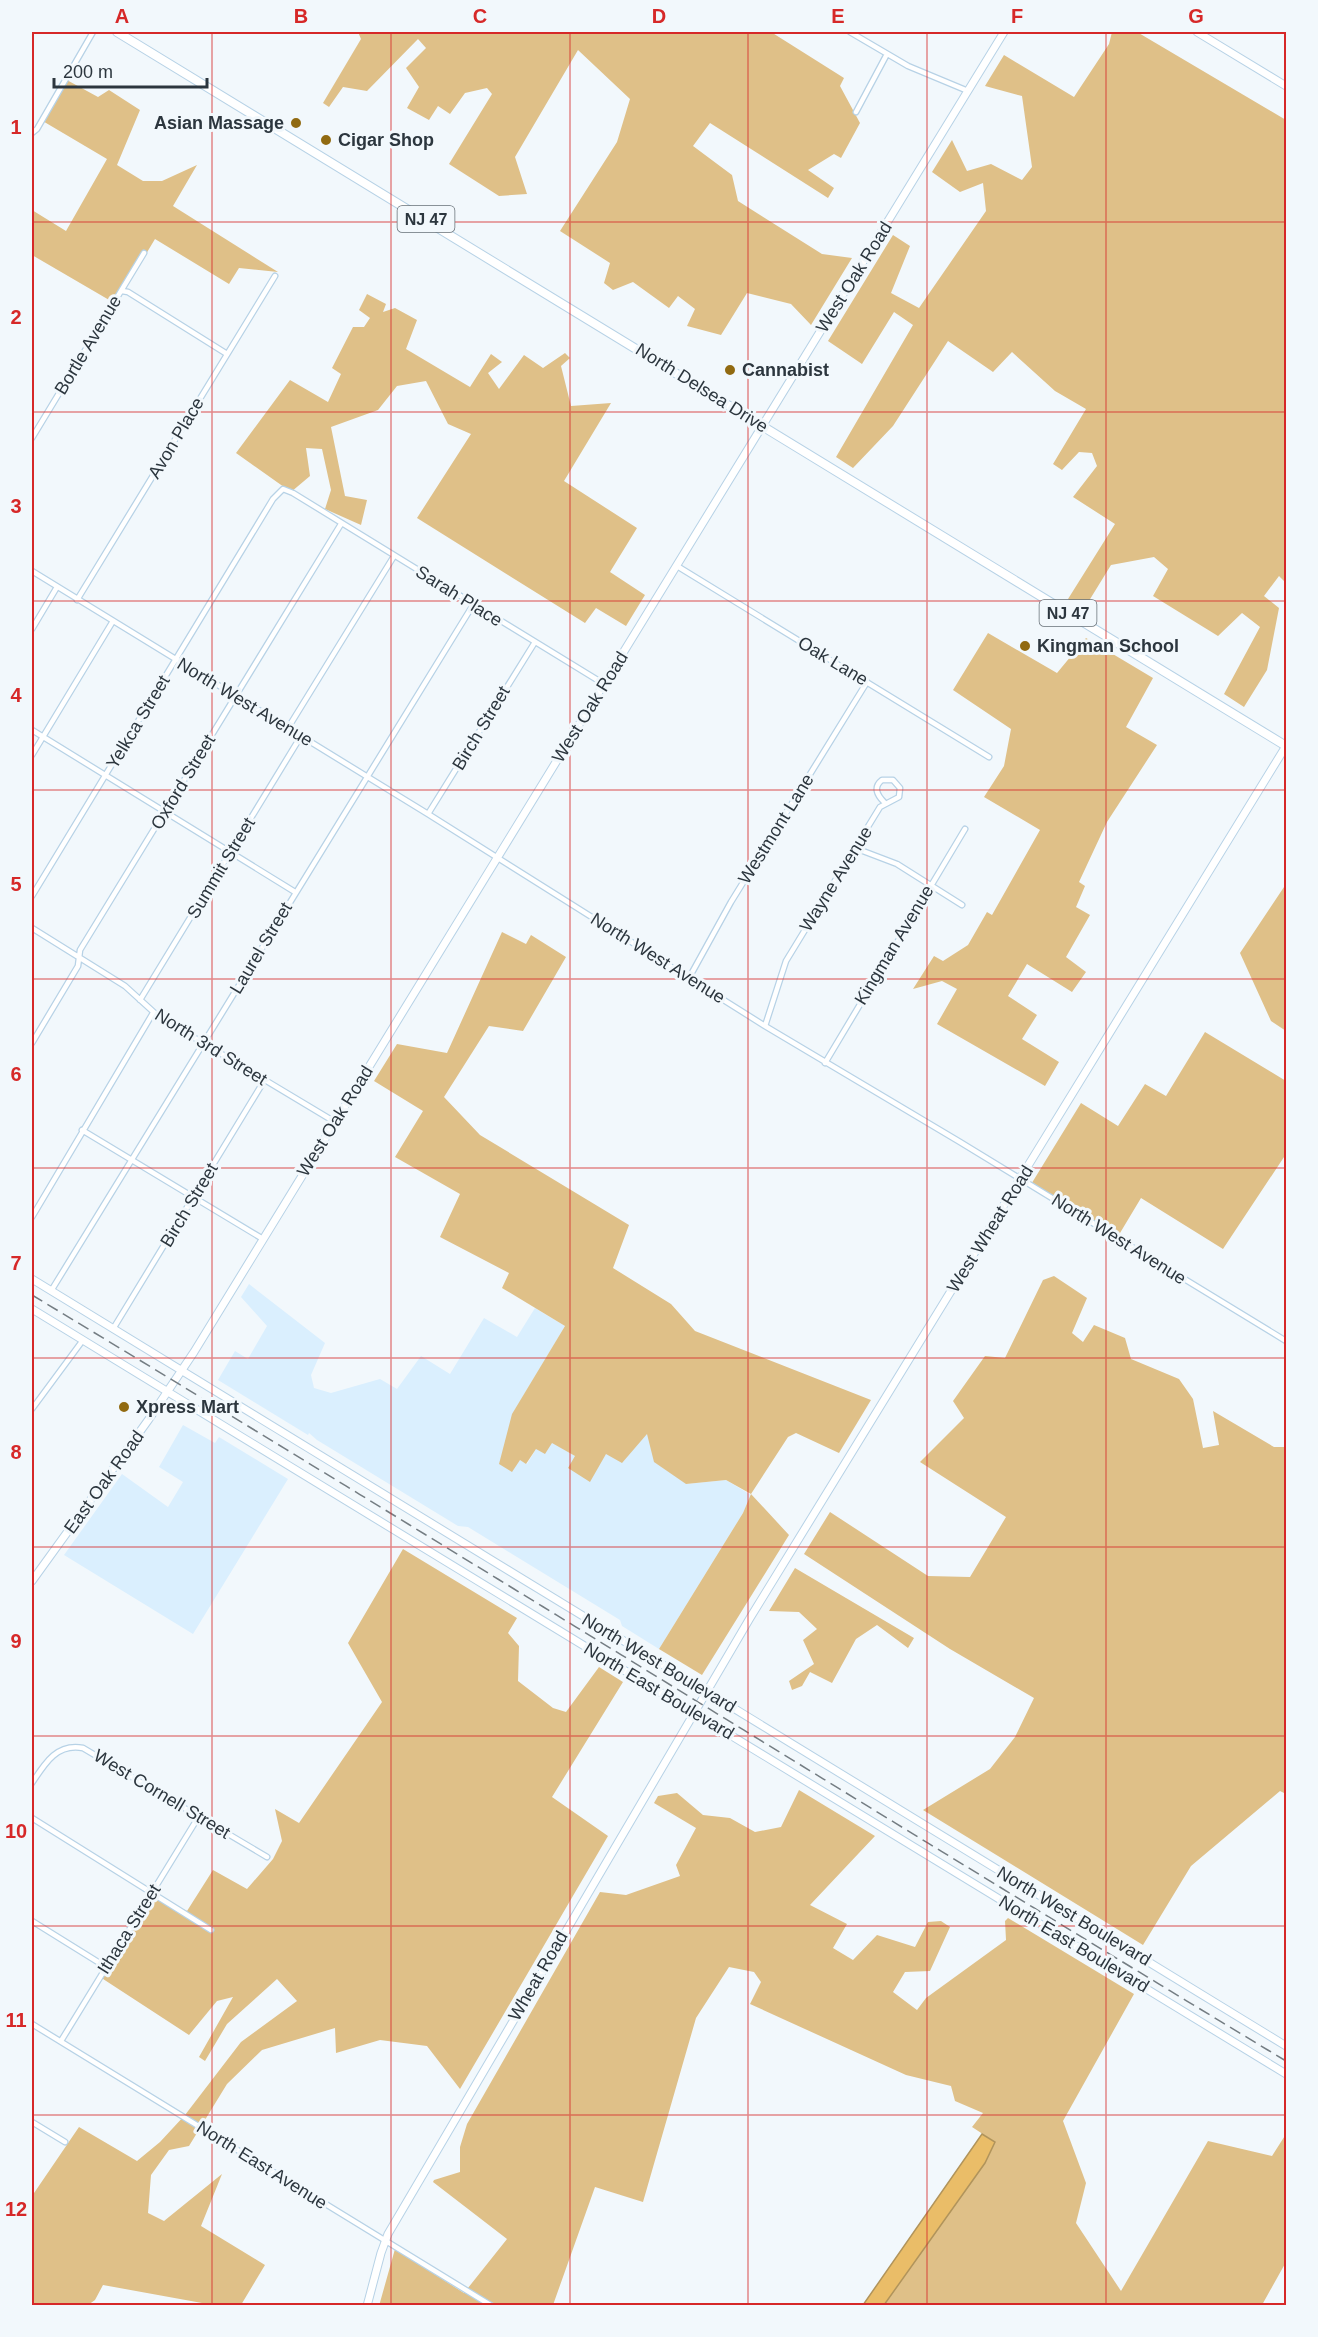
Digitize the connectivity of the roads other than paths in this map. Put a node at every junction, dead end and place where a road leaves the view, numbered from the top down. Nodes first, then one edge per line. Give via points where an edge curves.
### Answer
1 (93, 32) edge
2 (117, 32) edge
3 (850, 32) edge
4 (1002, 32) edge
5 (1197, 32) edge
6 (887, 54) junction
7 (1287, 86) edge
8 (968, 91) junction
9 (856, 112) dead end
10 (32, 133) edge
11 (144, 253) dead end
12 (275, 276) dead end
13 (122, 291) junction
14 (227, 354) junction
15 (763, 426) junction
16 (32, 438) edge
17 (315, 507) joint
18 (341, 524) junction
19 (394, 556) junction
20 (677, 566) junction
21 (32, 572) edge
22 (57, 587) junction
23 (77, 600) junction
24 (472, 605) junction
25 (113, 621) junction
26 (32, 629) edge
27 (535, 642) junction
28 (176, 660) junction
29 (867, 682) junction
30 (604, 684) junction
31 (236, 696) junction
32 (288, 728) junction
33 (32, 730) edge
34 (301, 736) junction
35 (42, 737) junction
36 (1286, 746) edge
37 (32, 755) edge
38 (989, 758) dead end
39 (105, 776) junction
40 (366, 776) junction
41 (884, 802) dead end
42 (165, 812) junction
43 (428, 814) junction
44 (965, 829) dead end
45 (855, 848) junction
46 (230, 852) junction
47 (497, 857) junction
48 (929, 886) junction
49 (296, 892) junction
50 (32, 896) edge
51 (962, 904) dead end
52 (32, 928) edge
53 (79, 957) junction
54 (689, 978) junction
55 (140, 1000) junction
56 (153, 1012) junction
57 (765, 1026) junction
58 (32, 1043) edge
59 (203, 1044) junction
60 (825, 1063) junction
61 (264, 1081) junction
62 (335, 1122) junction
63 (82, 1130) junction
64 (132, 1160) junction
65 (1021, 1179) junction
66 (193, 1198) junction
67 (32, 1217) edge
68 (263, 1239) junction
69 (32, 1279) edge
70 (51, 1291) junction
71 (32, 1309) edge
72 (113, 1329) junction
73 (83, 1340) junction
74 (1287, 1341) edge
75 (182, 1371) junction
76 (175, 1382) joint
77 (168, 1392) junction
78 (32, 1409) edge
79 (32, 1581) edge
80 (706, 1691) junction
81 (694, 1712) junction
82 (32, 1783) edge
83 (199, 1816) junction
84 (32, 1818) edge
85 (267, 1857) dead end
86 (152, 1892) junction
87 (32, 1921) edge
88 (211, 1930) dead end
89 (106, 1966) junction
90 (32, 2024) edge
91 (61, 2041) junction
92 (1287, 2046) edge
93 (1287, 2074) edge
94 (32, 2121) edge
95 (65, 2142) dead end
96 (385, 2241) junction
97 (367, 2306) edge
98 (492, 2306) edge

1 - 10 street
2 - 15 main road, North Delsea Drive / NJ 47
3 - 6 street
4 - 8 street, West Oak Road
5 - 7 street
6 - 8 street
6 - 9 street
8 - 15 street, West Oak Road
11 - 13 street, Bortle Avenue
12 - 14 street, Avon Place
13 - 14 street
13 - 16 street, Bortle Avenue
14 - 23 street, Avon Place
15 - 20 street, West Oak Road
15 - 36 main road, North Delsea Drive / NJ 47
17 - 18 street, Sarah Place
17 - 28 street, Yelkca Street via 289,491 283,489 277,494
18 - 19 street, Sarah Place
18 - 31 street, Oxford Street
19 - 24 street, Sarah Place
19 - 32 street
20 - 29 street, Oak Lane
20 - 30 street, West Oak Road
21 - 22 street, North West Avenue
22 - 23 street, North West Avenue
22 - 26 street
23 - 25 street, North West Avenue
24 - 27 street, Sarah Place
24 - 40 street, Laurel Street
25 - 28 street, North West Avenue
25 - 35 street
27 - 30 street, Sarah Place
27 - 43 street, Birch Street
28 - 31 street, North West Avenue
28 - 39 street, Yelkca Street
29 - 38 street, Oak Lane
29 - 54 street, Westmont Lane
30 - 47 street, West Oak Road
31 - 32 street, North West Avenue
31 - 42 street, Oxford Street
32 - 34 street, North West Avenue
33 - 35 street
34 - 40 street, North West Avenue
34 - 46 street, Summit Street
35 - 37 street
35 - 39 street
36 - 65 street, West Wheat Road
39 - 42 street
39 - 50 street, Yelkca Street
40 - 43 street, North West Avenue
40 - 49 street, Laurel Street
41 - 45 street, Wayne Avenue via 878,785 882,780 893,780 900,788 899,796 880,807
42 - 46 street
42 - 53 street, Oxford Street
43 - 47 street, North West Avenue
44 - 48 street, Kingman Avenue
45 - 48 street via 889,860
45 - 57 street, Wayne Avenue via 786,961
46 - 49 street
46 - 55 street, Summit Street
47 - 54 street, North West Avenue
47 - 62 street, West Oak Road
48 - 51 street
48 - 60 street, Kingman Avenue
49 - 59 street, Laurel Street
52 - 53 street, North 3rd Street
53 - 55 street, North 3rd Street
53 - 58 street, Oxford Street via 78,966
54 - 57 street, North West Avenue
55 - 56 street, North 3rd Street
56 - 59 street, North 3rd Street
56 - 63 street
57 - 60 street, North West Avenue
59 - 61 street, North 3rd Street
59 - 64 street, Laurel Street
60 - 65 street, North West Avenue
61 - 62 street, North 3rd Street
61 - 66 street, Birch Street
62 - 68 street, West Oak Road
63 - 64 street
63 - 67 street
64 - 66 street
64 - 70 street, Laurel Street
65 - 74 street, North West Avenue
65 - 80 street, West Wheat Road
66 - 68 street
66 - 72 street, Birch Street
68 - 75 street, West Oak Road
69 - 70 street, North West Boulevard
70 - 72 street, North West Boulevard
71 - 73 street, North East Boulevard
72 - 75 street, North West Boulevard
73 - 77 street, North East Boulevard
73 - 78 street
75 - 76 street, West Oak Road
75 - 80 street, North West Boulevard
76 - 77 street, East Oak Road
77 - 79 street, East Oak Road
77 - 81 street, North East Boulevard
80 - 81 street, West Wheat Road
80 - 92 street, North West Boulevard
81 - 93 street, North East Boulevard
81 - 96 street, Wheat Road
82 - 83 street, West Cornell Street via 59,1750 83,1748
83 - 85 street, West Cornell Street
83 - 86 street, Ithaca Street
84 - 86 street
86 - 88 street
86 - 89 street, Ithaca Street
87 - 89 street
89 - 91 street, Ithaca Street
90 - 91 street, North East Avenue
91 - 96 street, North East Avenue
94 - 95 street
96 - 97 street, Wheat Road
96 - 98 street, North East Avenue

